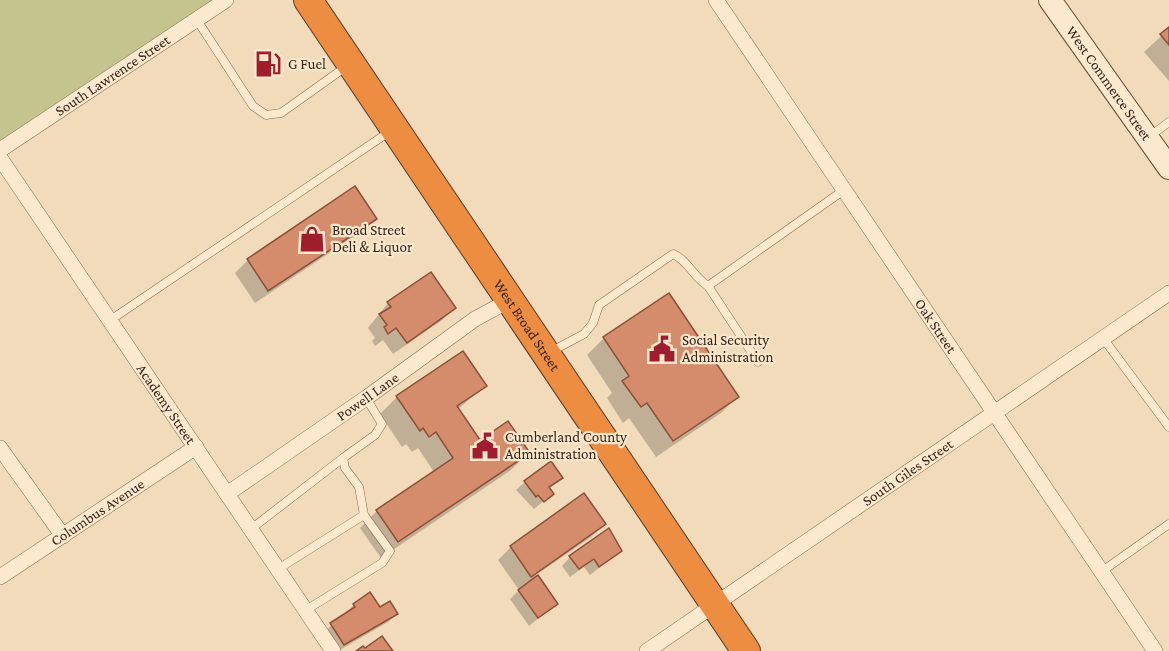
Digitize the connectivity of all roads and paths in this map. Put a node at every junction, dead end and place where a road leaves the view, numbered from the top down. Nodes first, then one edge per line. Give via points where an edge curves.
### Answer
1 (226, 0) edge
2 (308, 0) edge
3 (716, 0) edge
4 (1050, 0) edge
5 (197, 20) junction
6 (351, 63) junction
7 (1169, 122) edge
8 (395, 128) junction
9 (1148, 138) junction
10 (0, 150) edge
11 (0, 158) edge
12 (1169, 168) edge
13 (844, 189) junction
14 (708, 286) junction
15 (1169, 293) edge
16 (510, 300) junction
17 (109, 321) junction
18 (1104, 338) junction
19 (546, 354) junction
20 (758, 362) dead end
21 (366, 398) junction
22 (994, 413) junction
23 (1169, 427) edge
24 (196, 447) junction
25 (0, 448) edge
26 (343, 458) junction
27 (227, 494) junction
28 (364, 515) junction
29 (1169, 524) edge
30 (251, 529) junction
31 (63, 536) junction
32 (278, 569) junction
33 (1101, 572) junction
34 (0, 577) edge
35 (715, 605) junction
36 (306, 610) junction
37 (333, 651) edge
38 (647, 651) edge
39 (746, 651) edge
40 (1155, 651) edge

1 - 5 street, South Lawrence Street
2 - 6 highway, West Broad Street
3 - 13 street, Oak Street
4 - 9 street, West Commerce Street
5 - 6 lane via 253,106 266,115 281,113
5 - 10 street, South Lawrence Street
6 - 8 highway, West Broad Street
7 - 9 lane
8 - 16 highway, West Broad Street
8 - 17 lane
9 - 12 street, West Commerce Street
11 - 17 street, Academy Street
13 - 14 lane
13 - 22 street, Oak Street
14 - 19 lane via 696,279 674,254 599,305 584,334
14 - 20 lane
15 - 18 street, South Giles Street
16 - 19 highway, West Broad Street
16 - 21 street, Powell Lane via 475,319
17 - 24 street, Academy Street
18 - 22 street, South Giles Street
18 - 23 lane
19 - 35 highway, West Broad Street
21 - 26 lane via 382,424 375,435
21 - 27 street, Powell Lane
22 - 33 street, Oak Street
22 - 35 street, South Giles Street
24 - 27 street, Academy Street
24 - 31 street, Columbus Avenue
25 - 31 street
26 - 28 lane via 345,468 359,487
26 - 30 lane
27 - 30 street, Academy Street
28 - 32 lane
28 - 36 lane via 390,551 382,563
29 - 33 lane
30 - 32 street, Academy Street
31 - 34 street, Columbus Avenue
32 - 36 street, Academy Street
33 - 40 street, Oak Street
35 - 38 street, South Giles Street
35 - 39 highway, West Broad Street
36 - 37 street, Academy Street

